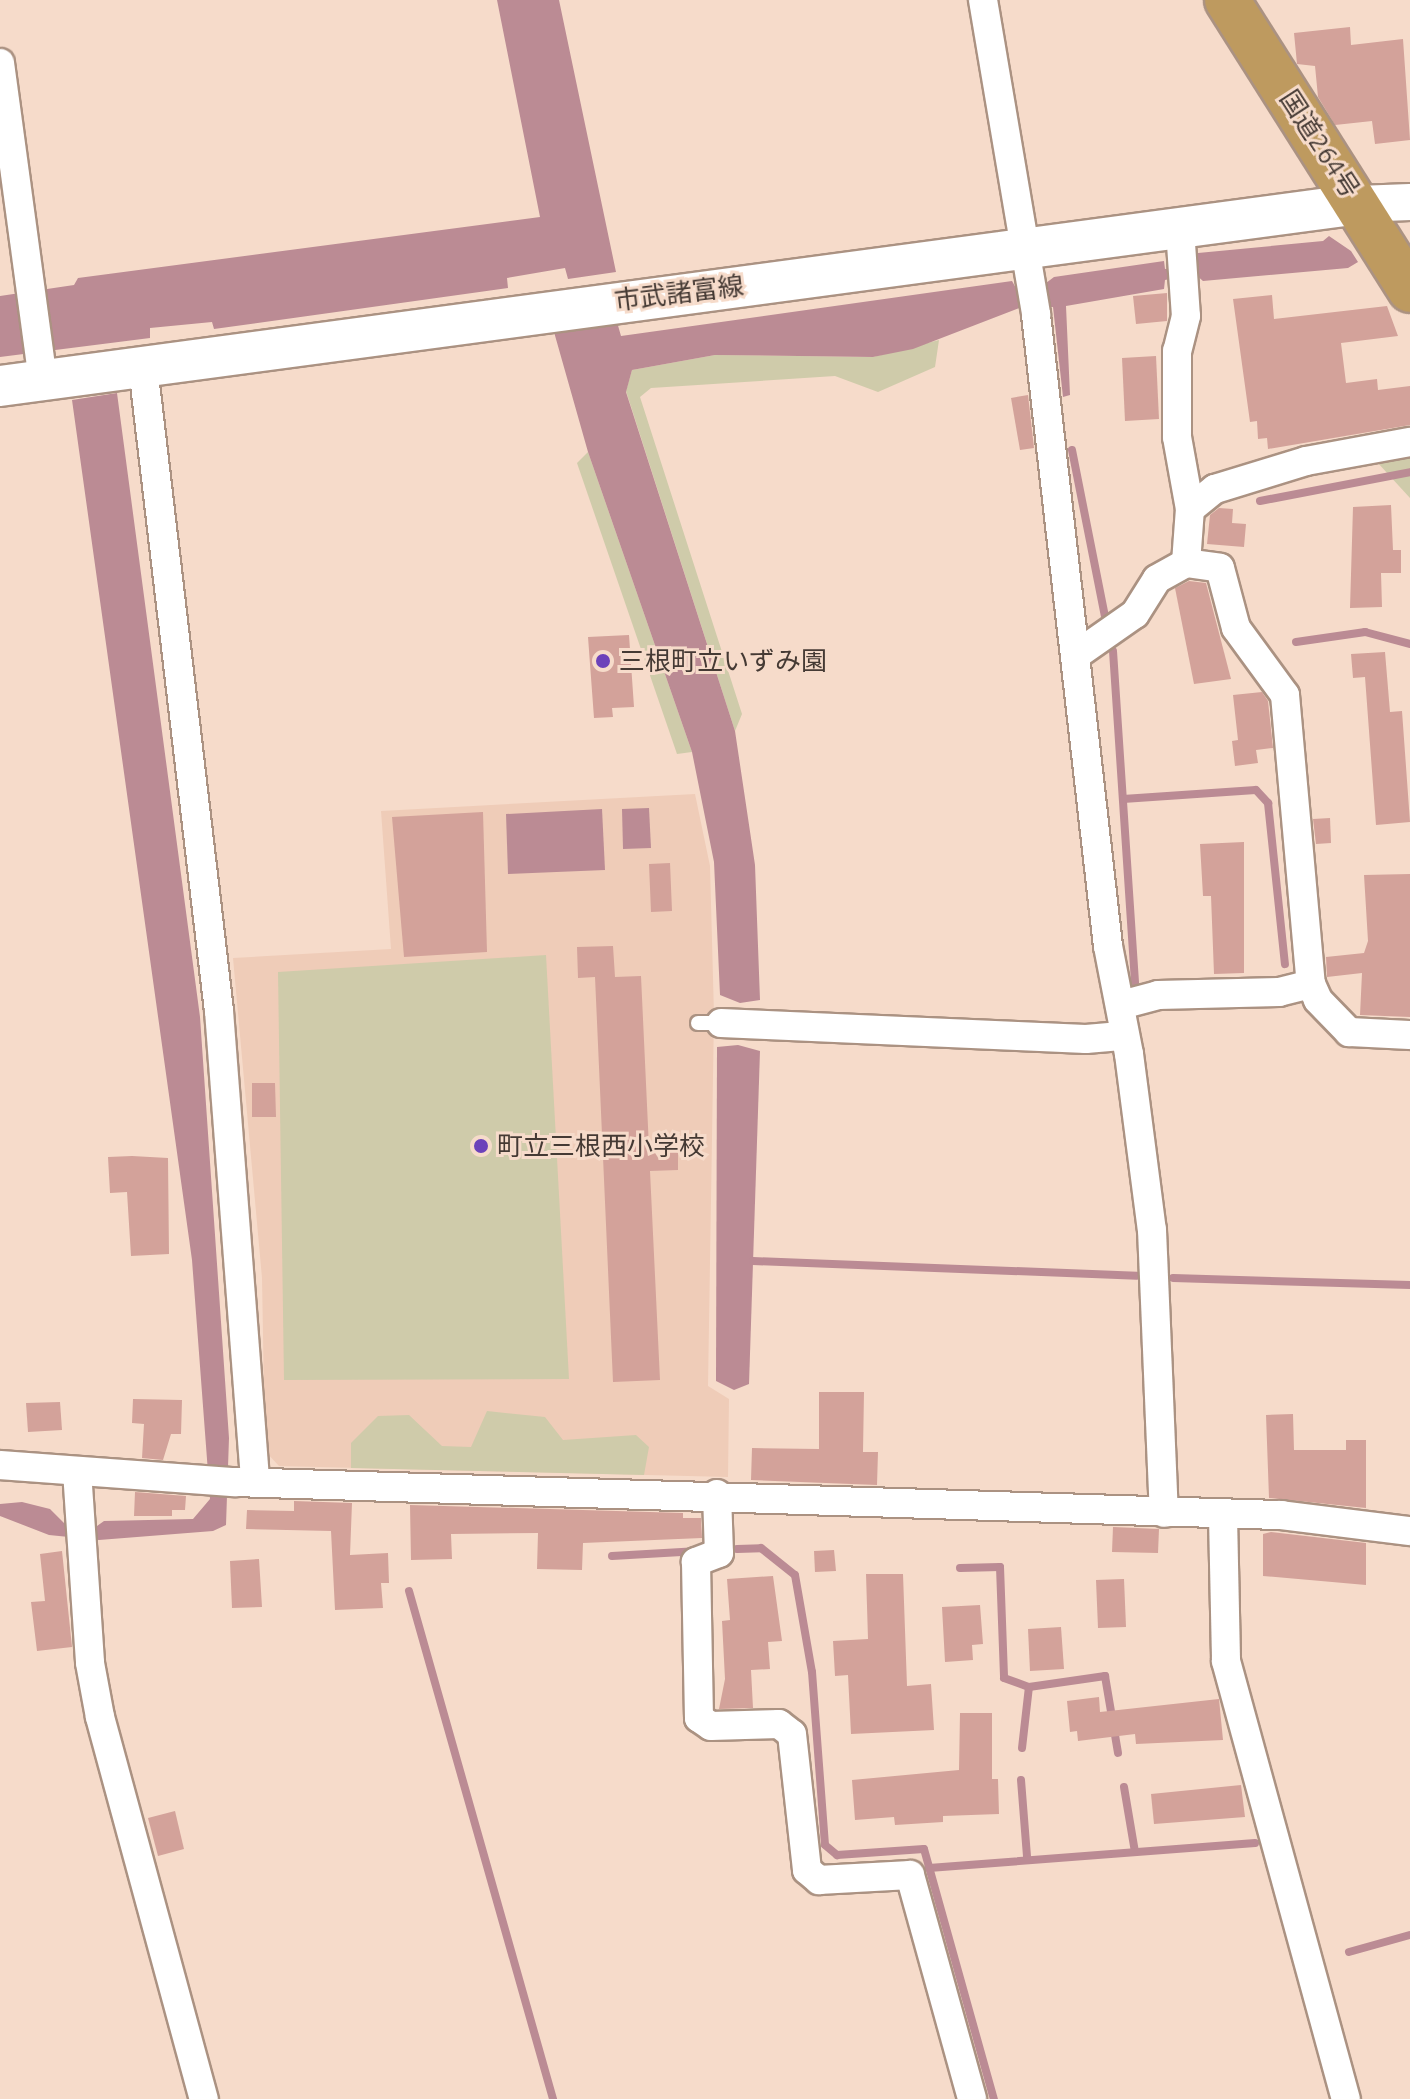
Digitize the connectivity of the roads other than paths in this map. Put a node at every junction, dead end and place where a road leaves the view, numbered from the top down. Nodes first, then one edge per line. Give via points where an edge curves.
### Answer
1 (983, 0) edge
2 (1227, 0) edge
3 (0, 63) edge
4 (1410, 202) edge
5 (1358, 204) junction
6 (1182, 257) junction
7 (1028, 264) junction
8 (1410, 290) edge
9 (143, 367) junction
10 (42, 371) junction
11 (0, 386) edge
12 (1410, 442) edge
13 (1190, 509) junction
14 (1186, 563) junction
15 (1079, 653) junction
16 (1311, 984) junction
17 (1121, 1005) junction
18 (710, 1023) dead end
19 (1410, 1035) edge
20 (1124, 1036) junction
21 (0, 1465) edge
22 (77, 1471) junction
23 (245, 1482) junction
24 (717, 1494) junction
25 (1164, 1513) junction
26 (1223, 1516) junction
27 (1410, 1531) edge
28 (204, 2099) edge
29 (972, 2099) edge
30 (1346, 2099) edge

1 - 7 street
2 - 5 highway, 国道264号
3 - 10 street
4 - 5 street
5 - 6 main road, 市武諸富線
5 - 8 highway, 国道264号
6 - 7 main road, 市武諸富線
6 - 13 street via 1186,316 1177,351 1177,437
7 - 9 main road, 市武諸富線
7 - 15 street
9 - 10 main road, 市武諸富線
9 - 23 street via 219,1011
10 - 11 main road, 市武諸富線
12 - 13 street via 1306,461 1215,489
13 - 14 street
14 - 15 street via 1157,579 1135,614
14 - 16 street via 1220,568 1236,628 1285,695
15 - 17 street via 1090,806
16 - 17 street via 1279,992 1158,995
16 - 19 street via 1318,1000 1349,1032
17 - 20 street
18 - 20 street via 1086,1039
20 - 25 street via 1156,1275
21 - 22 street
22 - 23 street
22 - 28 street via 90,1663 100,1717
23 - 24 street
24 - 25 street
24 - 29 street via 719,1553 696,1562 699,1718 711,1726 779,1724 792,1734 807,1870 819,1880 910,1875
25 - 26 street
26 - 27 street via 1281,1515
26 - 30 street via 1226,1661

